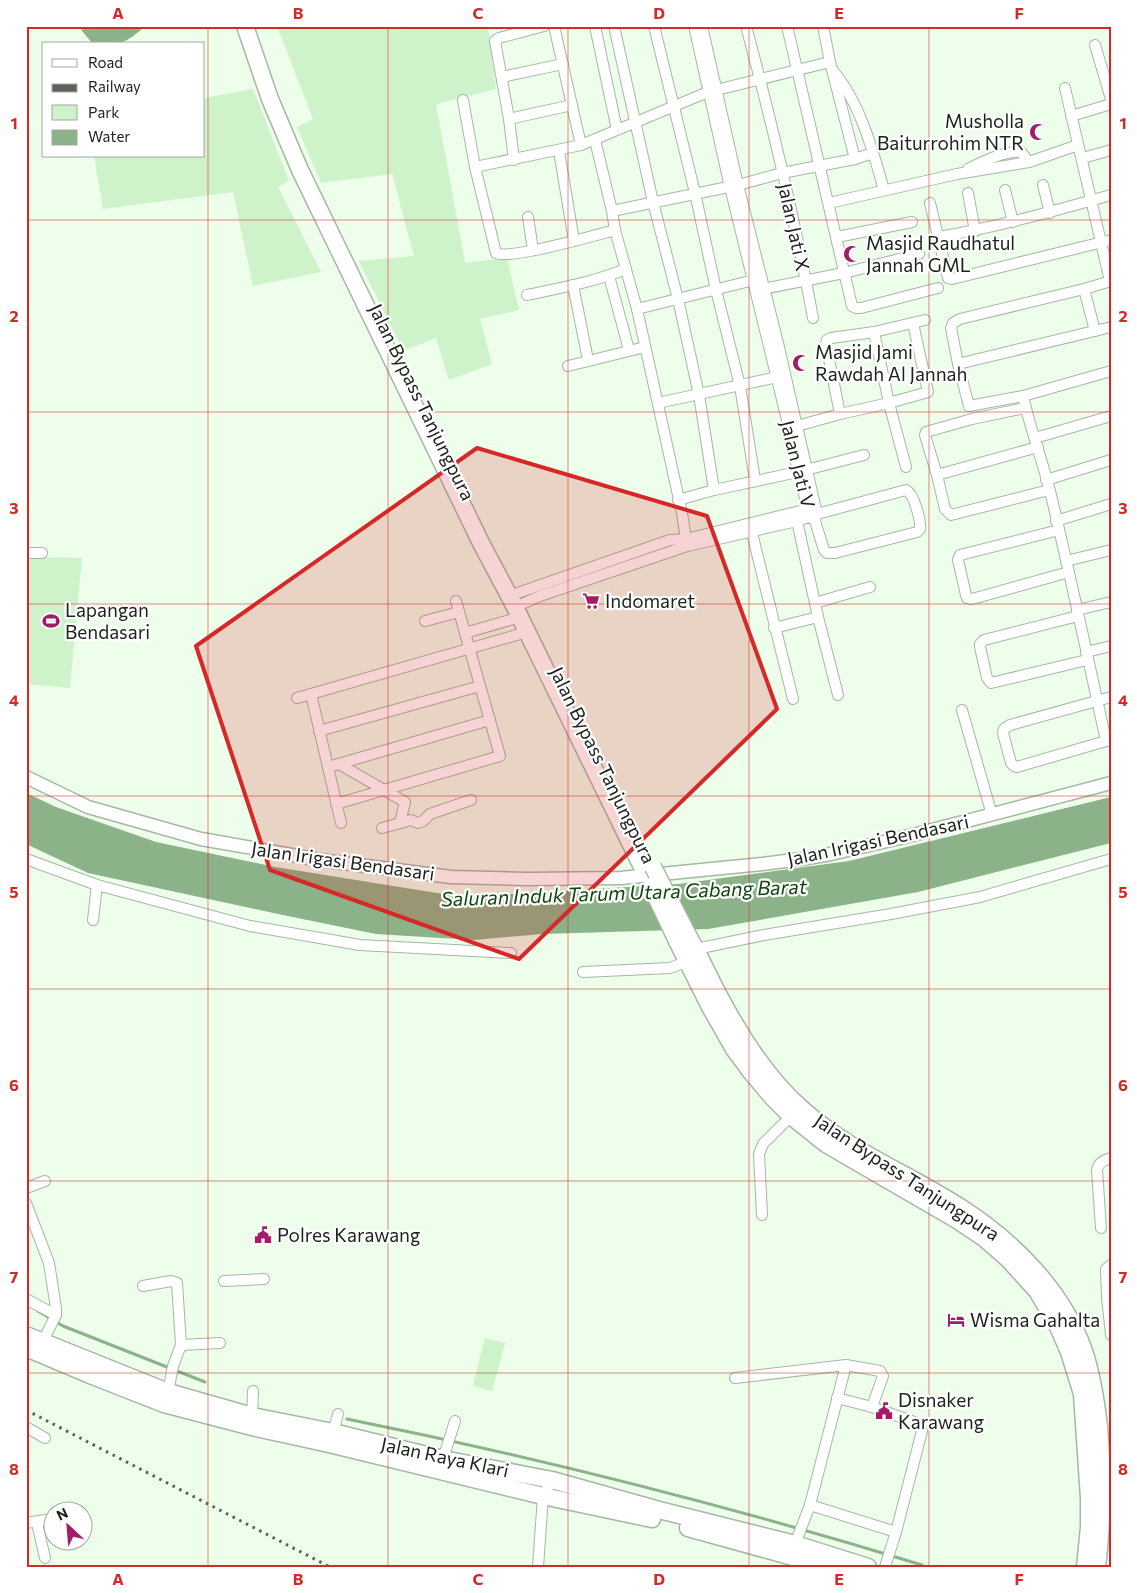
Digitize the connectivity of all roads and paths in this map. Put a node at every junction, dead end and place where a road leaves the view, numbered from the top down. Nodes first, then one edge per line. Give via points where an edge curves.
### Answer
1 (245, 26) edge
2 (256, 26) edge
3 (544, 26) edge
4 (554, 26) edge
5 (595, 26) edge
6 (614, 26) edge
7 (654, 26) edge
8 (694, 26) edge
9 (702, 26) edge
10 (746, 26) edge
11 (786, 26) edge
12 (823, 26) edge
13 (1095, 45) dead end
14 (562, 64) junction
15 (831, 65) junction
16 (798, 70) junction
17 (502, 76) junction
18 (761, 80) junction
19 (1065, 88) dead end
20 (712, 91) junction
21 (1111, 99) edge
22 (463, 100) dead end
23 (1111, 104) edge
24 (572, 105) junction
25 (673, 108) junction
26 (1071, 116) junction
27 (509, 119) junction
28 (635, 122) junction
29 (617, 130) junction
30 (595, 140) junction
31 (581, 145) junction
32 (1078, 145) junction
33 (1111, 150) edge
34 (559, 151) junction
35 (873, 153) junction
36 (1082, 158) junction
37 (856, 159) junction
38 (514, 160) junction
39 (820, 166) junction
40 (476, 167) junction
41 (782, 173) junction
42 (1043, 185) dead end
43 (734, 186) junction
44 (884, 190) junction
45 (1005, 190) dead end
46 (695, 193) junction
47 (968, 193) dead end
48 (1111, 195) edge
49 (1092, 200) junction
50 (653, 202) junction
51 (829, 203) junction
52 (930, 203) dead end
53 (612, 211) junction
54 (1050, 212) junction
55 (528, 217) dead end
56 (912, 222) dead end
57 (1013, 222) junction
58 (615, 230) junction
59 (975, 230) junction
60 (938, 236) junction
61 (837, 237) junction
62 (574, 241) junction
63 (1106, 241) edge
64 (532, 250) junction
65 (919, 254) dead end
66 (626, 270) junction
67 (844, 273) junction
68 (609, 276) junction
69 (757, 279) junction
70 (806, 280) junction
71 (1111, 281) edge
72 (573, 286) junction
73 (938, 288) dead end
74 (1084, 289) junction
75 (716, 290) junction
76 (759, 290) junction
77 (527, 295) dead end
78 (678, 299) junction
79 (637, 309) junction
80 (813, 318) dead end
81 (925, 320) dead end
82 (913, 323) junction
83 (1111, 327) edge
84 (1095, 331) junction
85 (874, 332) junction
86 (645, 347) junction
87 (629, 350) junction
88 (588, 360) junction
89 (958, 364) junction
90 (568, 366) dead end
91 (1111, 371) edge
92 (781, 376) junction
93 (740, 386) junction
94 (699, 395) junction
95 (1023, 396) junction
96 (658, 403) junction
97 (889, 403) junction
98 (969, 406) junction
99 (1026, 408) junction
100 (840, 414) junction
101 (1111, 416) edge
102 (972, 419) junction
103 (793, 427) junction
104 (1037, 442) junction
105 (864, 455) dead end
106 (1111, 460) edge
107 (906, 468) dead end
108 (802, 470) junction
109 (937, 475) junction
110 (755, 480) junction
111 (1048, 485) junction
112 (714, 490) junction
113 (678, 500) junction
114 (1111, 504) edge
115 (812, 515) junction
116 (797, 521) junction
117 (1057, 525) junction
118 (751, 527) junction
119 (686, 543) junction
120 (1111, 550) edge
121 (26, 553) edge
122 (42, 553) dead end
123 (1066, 561) junction
124 (1069, 572) junction
125 (870, 587) dead end
126 (456, 601) dead end
127 (1111, 602) edge
128 (517, 603) junction
129 (815, 603) junction
130 (459, 612) junction
131 (1077, 613) junction
132 (818, 617) junction
133 (425, 621) dead end
134 (774, 628) junction
135 (527, 632) junction
136 (465, 633) junction
137 (1111, 646) edge
138 (470, 649) junction
139 (1086, 656) junction
140 (480, 686) junction
141 (311, 694) junction
142 (838, 695) dead end
143 (1111, 697) edge
144 (297, 698) dead end
145 (793, 699) dead end
146 (1097, 701) junction
147 (962, 710) dead end
148 (490, 720) junction
149 (320, 731) junction
150 (1108, 740) edge
151 (339, 764) junction
152 (328, 767) junction
153 (26, 777) edge
154 (1111, 783) edge
155 (384, 790) junction
156 (471, 800) dead end
157 (336, 804) junction
158 (992, 815) junction
159 (341, 823) dead end
160 (400, 823) junction
161 (382, 828) dead end
162 (26, 859) edge
163 (1111, 859) edge
164 (648, 868) junction
165 (97, 885) junction
166 (93, 920) dead end
167 (688, 947) junction
168 (511, 953) dead end
169 (583, 972) dead end
170 (791, 1116) junction
171 (1111, 1158) edge
172 (45, 1181) dead end
173 (26, 1188) edge
174 (26, 1203) edge
175 (762, 1215) dead end
176 (1101, 1228) dead end
177 (1111, 1265) edge
178 (264, 1279) dead end
179 (224, 1281) dead end
180 (143, 1286) dead end
181 (26, 1300) edge
182 (54, 1319) junction
183 (26, 1335) edge
184 (1111, 1335) edge
185 (220, 1343) dead end
186 (34, 1345) edge
187 (181, 1345) junction
188 (846, 1365) junction
189 (735, 1378) dead end
190 (168, 1392) junction
191 (837, 1398) junction
192 (253, 1406) junction
193 (872, 1407) junction
194 (453, 1426) dead end
195 (26, 1427) edge
196 (334, 1428) junction
197 (45, 1438) dead end
198 (445, 1452) junction
199 (552, 1480) junction
200 (543, 1496) junction
201 (810, 1505) junction
202 (31, 1523) edge
203 (896, 1532) junction
204 (798, 1535) junction
205 (45, 1558) dead end
206 (887, 1559) edge
207 (538, 1567) edge
208 (829, 1567) edge
209 (868, 1567) edge
210 (1085, 1567) edge
211 (1097, 1567) edge

1 - 128 main road, Jalan Bypass Tanjungpura via 270,99 300,170 481,543
2 - 128 main road, Jalan Bypass Tanjungpura via 308,167
3 - 17 street via 496,40
4 - 14 street
5 - 29 street
6 - 28 street
7 - 25 street
8 - 20 street
9 - 20 street
10 - 18 street, Jalan Jati X
11 - 16 street
12 - 15 street
13 - 21 street
14 - 17 street
14 - 24 street
15 - 16 street
15 - 35 street via 851,98
15 - 37 street
16 - 18 street
16 - 39 street
17 - 27 street
18 - 20 street
18 - 41 street, Jalan Jati X
19 - 26 street
20 - 25 street
20 - 43 street, Jalan Jati V
22 - 40 street
23 - 26 street
24 - 27 street
24 - 31 street
25 - 28 street
25 - 46 street
26 - 32 street
27 - 38 street
28 - 29 street
28 - 50 street
29 - 30 street
30 - 31 street
30 - 53 street
31 - 34 street
32 - 36 street
32 - 44 street via 1029,162
33 - 36 street
34 - 38 street
34 - 62 street
35 - 37 street
35 - 44 street
36 - 49 street
37 - 39 street
38 - 40 street
39 - 41 street
39 - 51 street
40 - 64 street via 496,253
41 - 43 street
41 - 70 street, Jalan Jati X
42 - 54 street
43 - 46 street
43 - 69 street, Jalan Jati V
44 - 51 street
45 - 57 street
46 - 50 street
46 - 75 street
47 - 59 street
48 - 49 street
49 - 54 street
49 - 63 street
50 - 53 street
50 - 78 street
51 - 61 street
52 - 60 street
53 - 58 street
54 - 57 street
55 - 64 street
56 - 61 street
57 - 59 street
58 - 62 street
58 - 66 street
59 - 60 street
60 - 63 street via 948,278 952,279
61 - 67 street
62 - 64 street
63 - 71 street
65 - 67 street
66 - 68 street
66 - 79 street
67 - 70 street
67 - 73 street via 852,306 856,308
68 - 72 street
68 - 87 street
69 - 75 street
69 - 76 street, Jalan Jati V
70 - 76 street
70 - 80 street, Jalan Jati X
71 - 74 street
72 - 77 street
72 - 88 street
74 - 84 street
74 - 89 street via 954,323 951,328
75 - 78 street
75 - 93 street
76 - 92 street, Jalan Jati V
78 - 79 street
78 - 94 street
79 - 86 street
81 - 82 street
82 - 85 street
82 - 97 street via 928,392
83 - 84 street
84 - 89 street
85 - 97 street
85 - 100 street via 827,340
86 - 87 street
86 - 96 street
87 - 88 street
88 - 90 street
89 - 98 street
91 - 95 street
92 - 93 street
92 - 103 street, Jalan Jati V
93 - 94 street
93 - 110 street
94 - 96 street
94 - 112 street
95 - 98 street
95 - 99 street
96 - 113 street
97 - 100 street
97 - 107 street
98 - 102 street
99 - 102 street
99 - 104 street
100 - 103 street
101 - 104 street
102 - 109 street via 926,432
103 - 108 street, Jalan Jati V
104 - 109 street
104 - 111 street
105 - 108 street
106 - 111 street
108 - 110 street
108 - 115 street, Jalan Jati V
109 - 111 street via 945,510 951,515
110 - 112 street
111 - 117 street
112 - 113 street
113 - 119 street
114 - 117 street
115 - 115 street, Jalan Jati V via 827,553 920,529 911,493 906,490
115 - 116 street
115 - 118 street
116 - 118 street
116 - 129 street
117 - 123 street
117 - 124 street via 960,555 958,560 967,598
118 - 119 street
118 - 134 street
119 - 128 street via 670,540
120 - 123 street
121 - 122 street
123 - 124 street
124 - 131 street
125 - 129 street
126 - 130 street
127 - 131 street
128 - 135 main road, Jalan Bypass Tanjungpura
128 - 136 street
128 - 164 main road, Jalan Bypass Tanjungpura
129 - 132 street
130 - 133 street
130 - 136 street
131 - 139 street
131 - 139 street via 984,640 980,646 991,683
132 - 134 street
132 - 142 street
134 - 145 street
135 - 138 street
135 - 164 main road, Jalan Bypass Tanjungpura
136 - 138 street
137 - 139 street
138 - 140 street
138 - 141 street
139 - 146 street
140 - 148 street
140 - 149 street
141 - 144 street
141 - 149 street
143 - 146 street
146 - 150 street
146 - 150 street via 1010,725 1002,733 1011,763 1017,767
147 - 158 street
148 - 151 street
148 - 155 street via 500,756
149 - 152 street
151 - 152 street
151 - 155 street
152 - 157 street
153 - 158 street, Jalan Irigasi Bendasari via 88,807 201,839 320,860 451,877 621,878 762,864 869,846
154 - 158 street, Jalan Irigasi Bendasari
155 - 157 street
155 - 160 street via 405,802
156 - 160 street via 430,814 418,823 411,820
157 - 159 street
160 - 161 street
162 - 165 street
163 - 167 street via 980,897
164 - 167 main road, Jalan Bypass Tanjungpura, bridge
165 - 166 street
165 - 168 street via 250,926 360,945
167 - 169 street via 670,968
167 - 170 main road, Jalan Bypass Tanjungpura via 710,1006 734,1049
167 - 211 main road, Jalan Bypass Tanjungpura via 749,1046 802,1109 837,1137 962,1208 997,1232 1022,1256 1057,1299 1084,1351 1096,1405 1102,1470
170 - 175 street via 763,1144 759,1154
170 - 210 main road, Jalan Bypass Tanjungpura via 826,1144 984,1238 1038,1291 1069,1352 1082,1394 1089,1498
171 - 176 street via 1102,1162 1097,1170
172 - 173 street
174 - 182 street via 49,1263 56,1308
177 - 184 street via 1106,1269
178 - 179 street
180 - 187 street via 177,1283
181 - 182 street
182 - 186 street
183 - 186 main road, Jalan Raya Klari
185 - 187 street
186 - 190 main road, Jalan Raya Klari
186 - 192 main road, Jalan Raya Klari via 90,1375 164,1404
187 - 190 street
188 - 189 street
188 - 191 street
188 - 193 street via 880,1371 883,1376
190 - 192 main road, Jalan Raya Klari
191 - 193 street
191 - 201 street
192 - 196 main road, Jalan Raya Klari
193 - 203 street via 917,1423 922,1431
194 - 198 street
195 - 197 street
196 - 198 main road, Jalan Raya Klari
196 - 200 main road, Jalan Raya Klari
198 - 199 main road, Jalan Raya Klari
199 - 200 street
199 - 204 main road, Jalan Raya Klari via 659,1510
200 - 207 street
200 - 208 main road, Jalan Raya Klari via 648,1517
201 - 203 street
201 - 204 street
202 - 205 street
203 - 206 street
204 - 209 main road, Jalan Raya Klari

